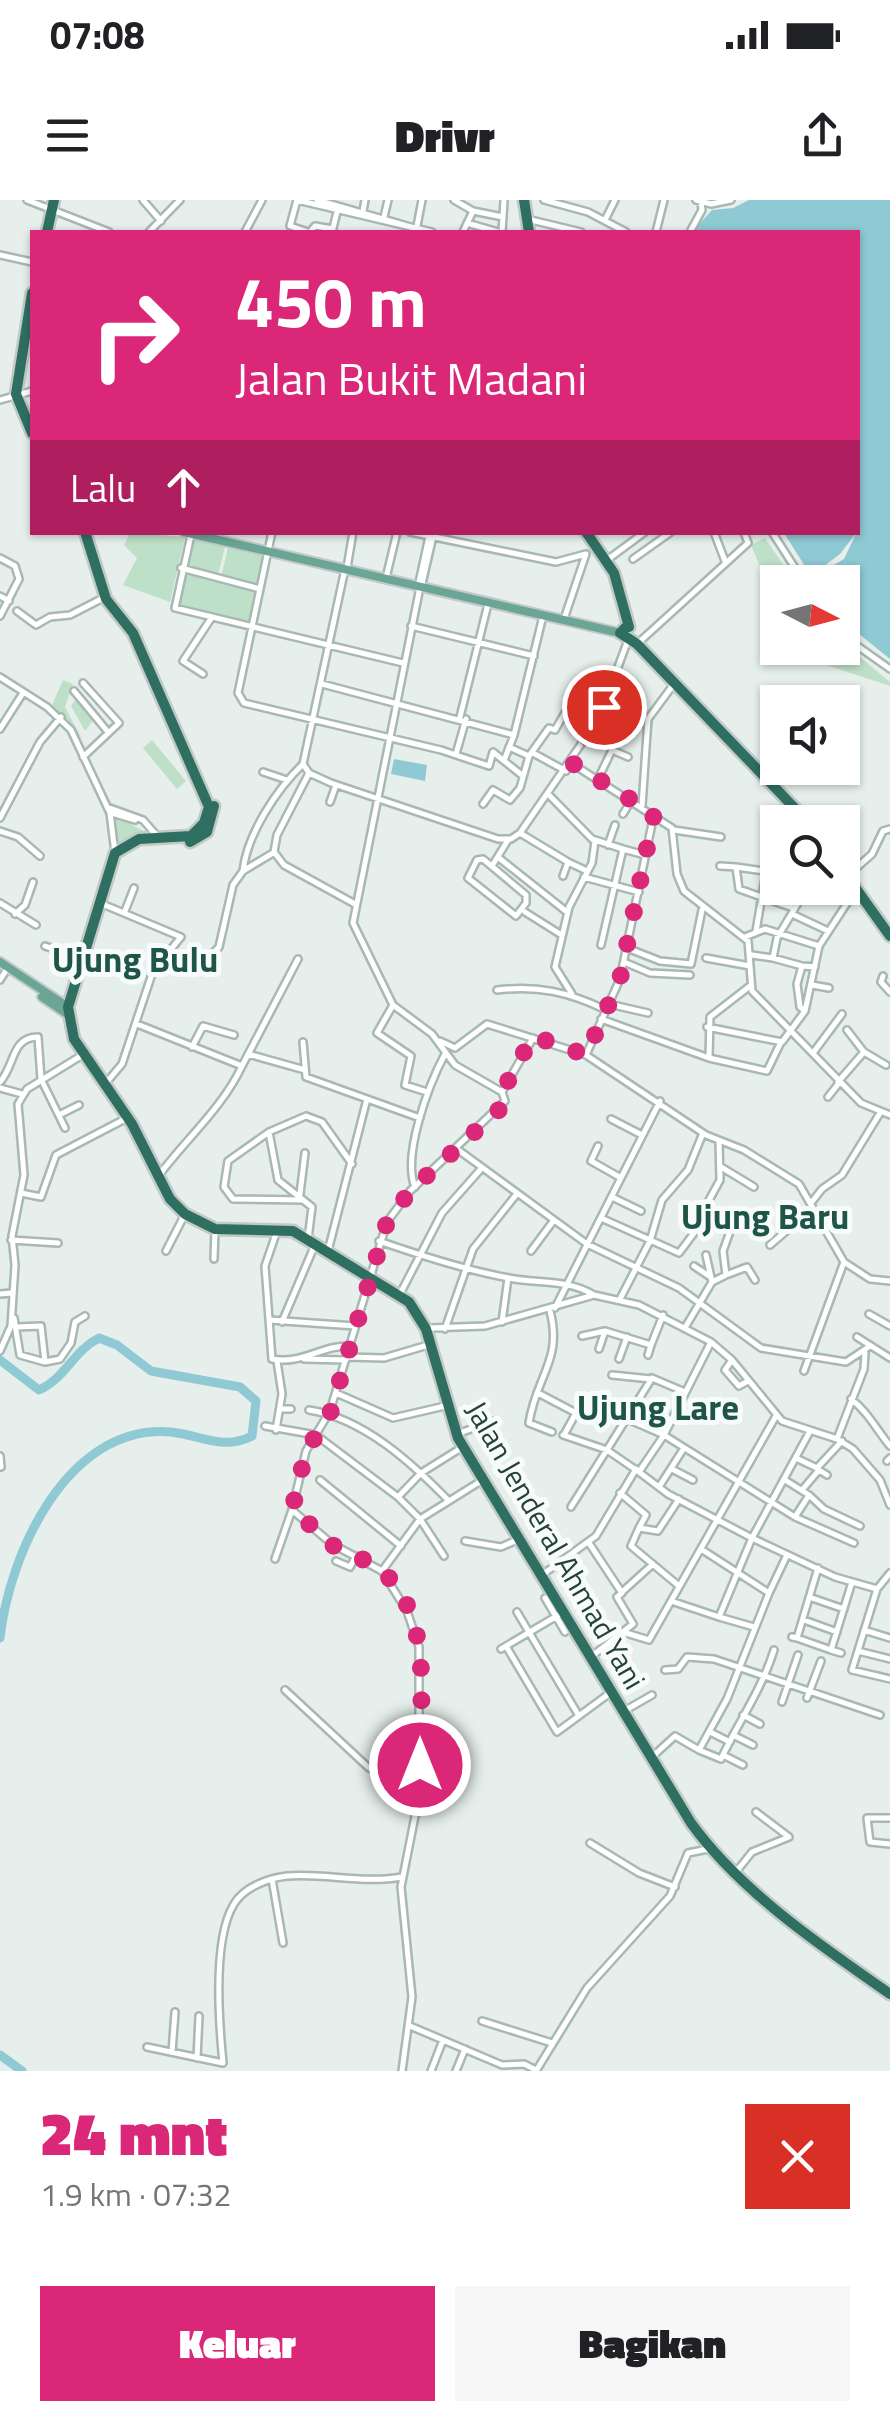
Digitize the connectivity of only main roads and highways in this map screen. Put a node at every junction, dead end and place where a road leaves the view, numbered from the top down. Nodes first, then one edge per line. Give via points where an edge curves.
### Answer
1 (524, 200) edge
2 (54, 204) edge
3 (48, 230) edge
4 (529, 230) edge
5 (30, 313) edge
6 (26, 350) edge
7 (30, 428) edge
8 (86, 535) edge
9 (192, 535) edge
10 (588, 535) edge
11 (628, 635) junction
12 (791, 805) edge
13 (860, 893) edge
14 (890, 936) edge
15 (1, 971) edge
16 (67, 1010) junction
17 (890, 1994) edge

1 - 4 highway
2 - 3 highway
5 - 6 highway
6 - 7 highway via 16,394
8 - 16 highway via 105,597 133,633 208,798 207,816 192,836 130,842 115,854
9 - 11 main road
10 - 11 highway via 618,584
11 - 12 highway
13 - 14 highway
15 - 16 main road
16 - 17 highway, Jalan Jenderal Ahmad Yani via 84,1054 185,1214 215,1229 278,1228 311,1241 416,1310 463,1446 560,1614 712,1848

